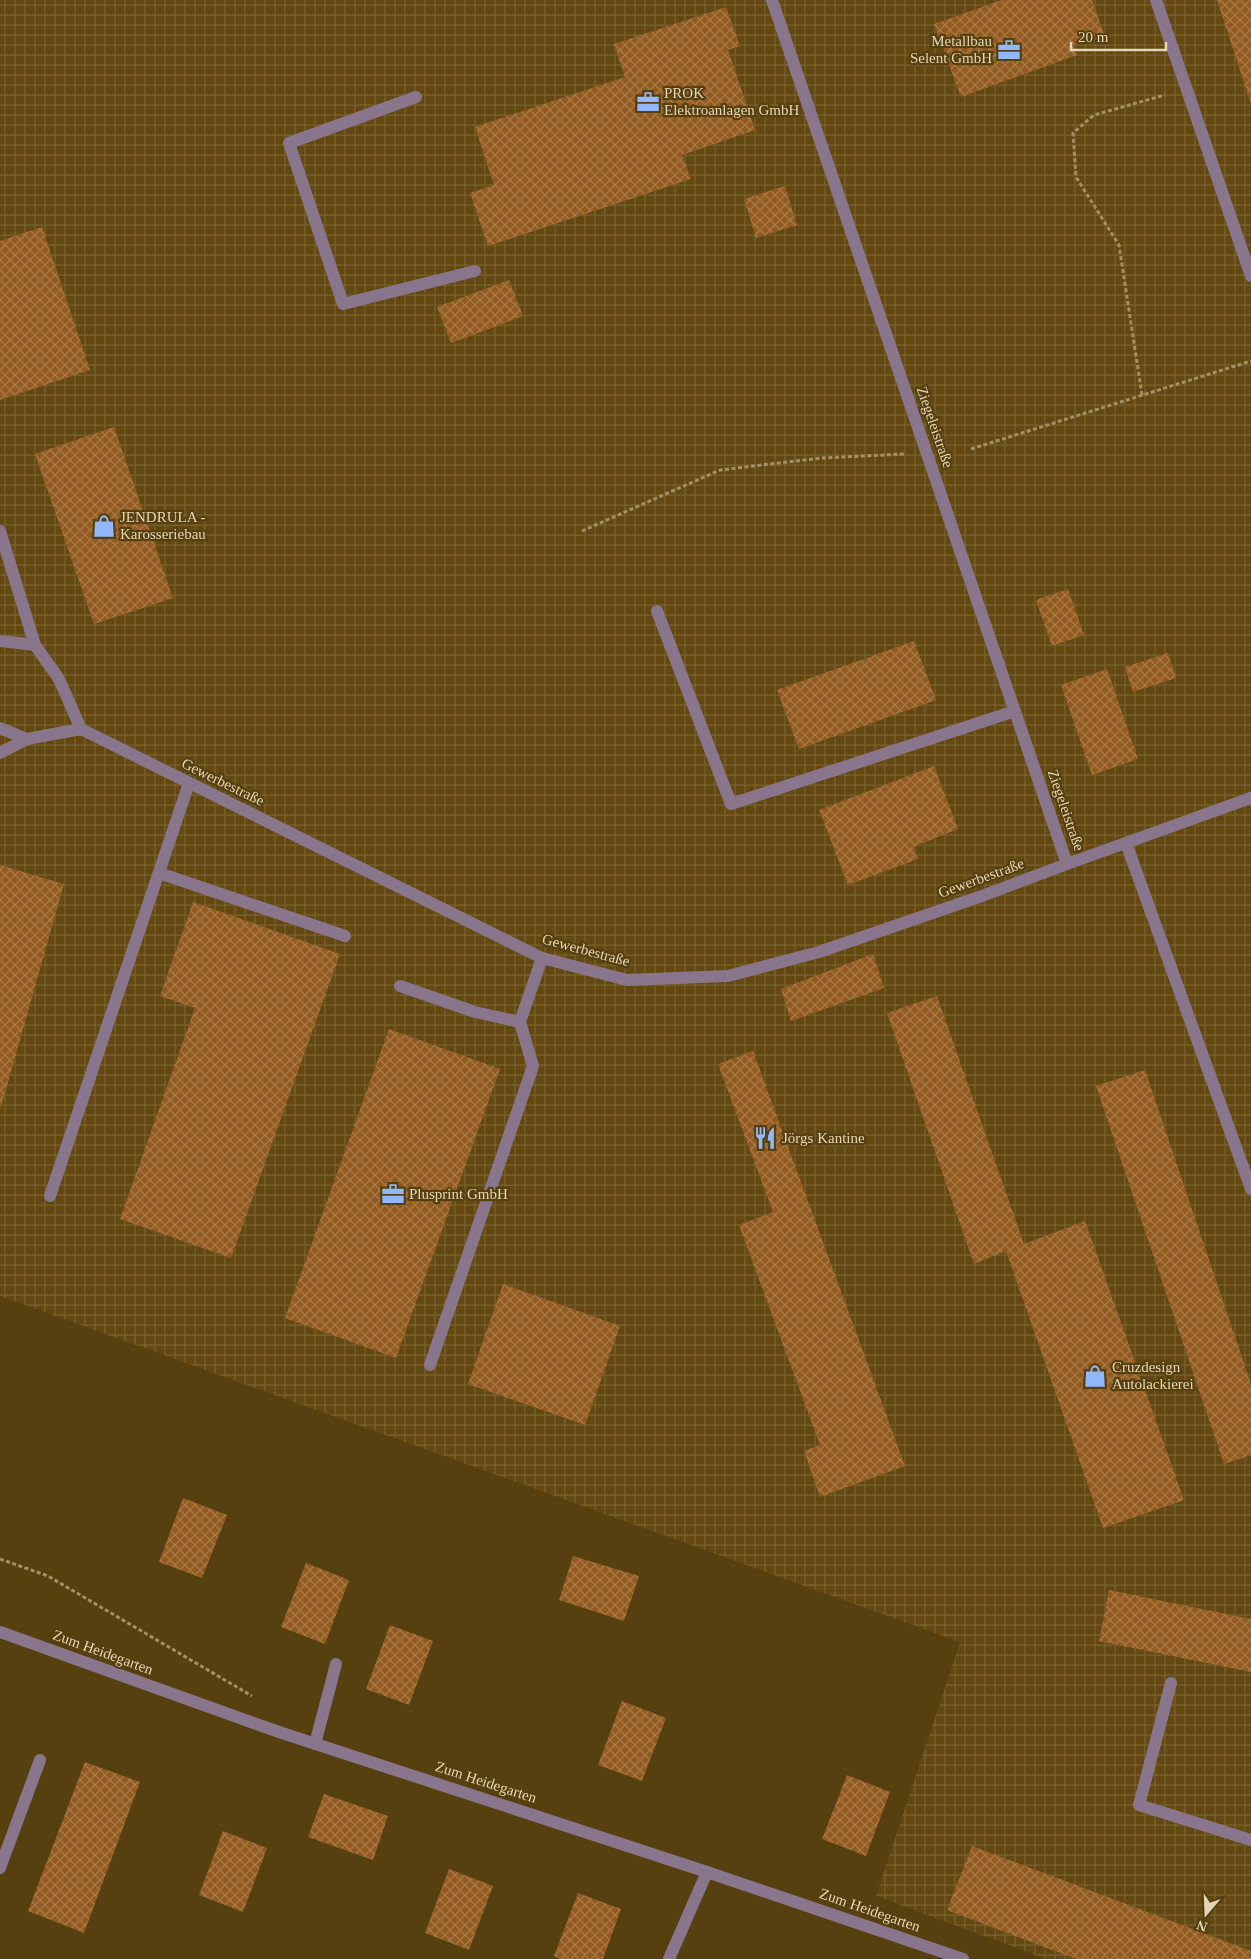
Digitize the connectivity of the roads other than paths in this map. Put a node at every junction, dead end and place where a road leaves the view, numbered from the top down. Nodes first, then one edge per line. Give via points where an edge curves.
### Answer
1 (772, 0) edge
2 (1156, 0) edge
3 (416, 97) dead end
4 (475, 271) dead end
5 (1251, 276) edge
6 (0, 531) edge
7 (657, 612) dead end
8 (0, 641) edge
9 (35, 645) junction
10 (1015, 711) junction
11 (0, 728) edge
12 (81, 729) junction
13 (27, 739) junction
14 (0, 753) edge
15 (189, 783) junction
16 (1251, 798) edge
17 (1126, 843) junction
18 (1067, 864) junction
19 (159, 873) junction
20 (345, 936) dead end
21 (542, 958) junction
22 (400, 986) dead end
23 (520, 1022) junction
24 (1251, 1189) edge
25 (50, 1196) dead end
26 (430, 1365) dead end
27 (0, 1632) edge
28 (336, 1664) dead end
29 (1171, 1683) dead end
30 (315, 1744) junction
31 (40, 1760) dead end
32 (1251, 1840) edge
33 (0, 1868) edge
34 (707, 1872) junction
35 (669, 1959) edge
36 (963, 1959) edge

1 - 10 street, Ziegeleistraße
2 - 5 street
3 - 4 street via 289,143 343,304
6 - 9 street
7 - 10 street via 731,804
8 - 9 street
9 - 12 street via 59,678
10 - 18 street, Ziegeleistraße
11 - 13 street
12 - 13 street
12 - 15 street, Gewerbestraße
13 - 14 street
15 - 19 street
15 - 21 street, Gewerbestraße
16 - 17 street, Gewerbestraße
17 - 18 street, Gewerbestraße
17 - 24 street
18 - 21 street, Gewerbestraße via 819,952 728,976 627,980
19 - 20 street
19 - 25 street
21 - 23 street
22 - 23 street via 475,1012
23 - 26 street via 533,1066
27 - 30 street, Zum Heidegarten
28 - 30 street
29 - 32 street via 1139,1805
30 - 34 street, Zum Heidegarten
31 - 33 street
34 - 35 street
34 - 36 street, Zum Heidegarten

